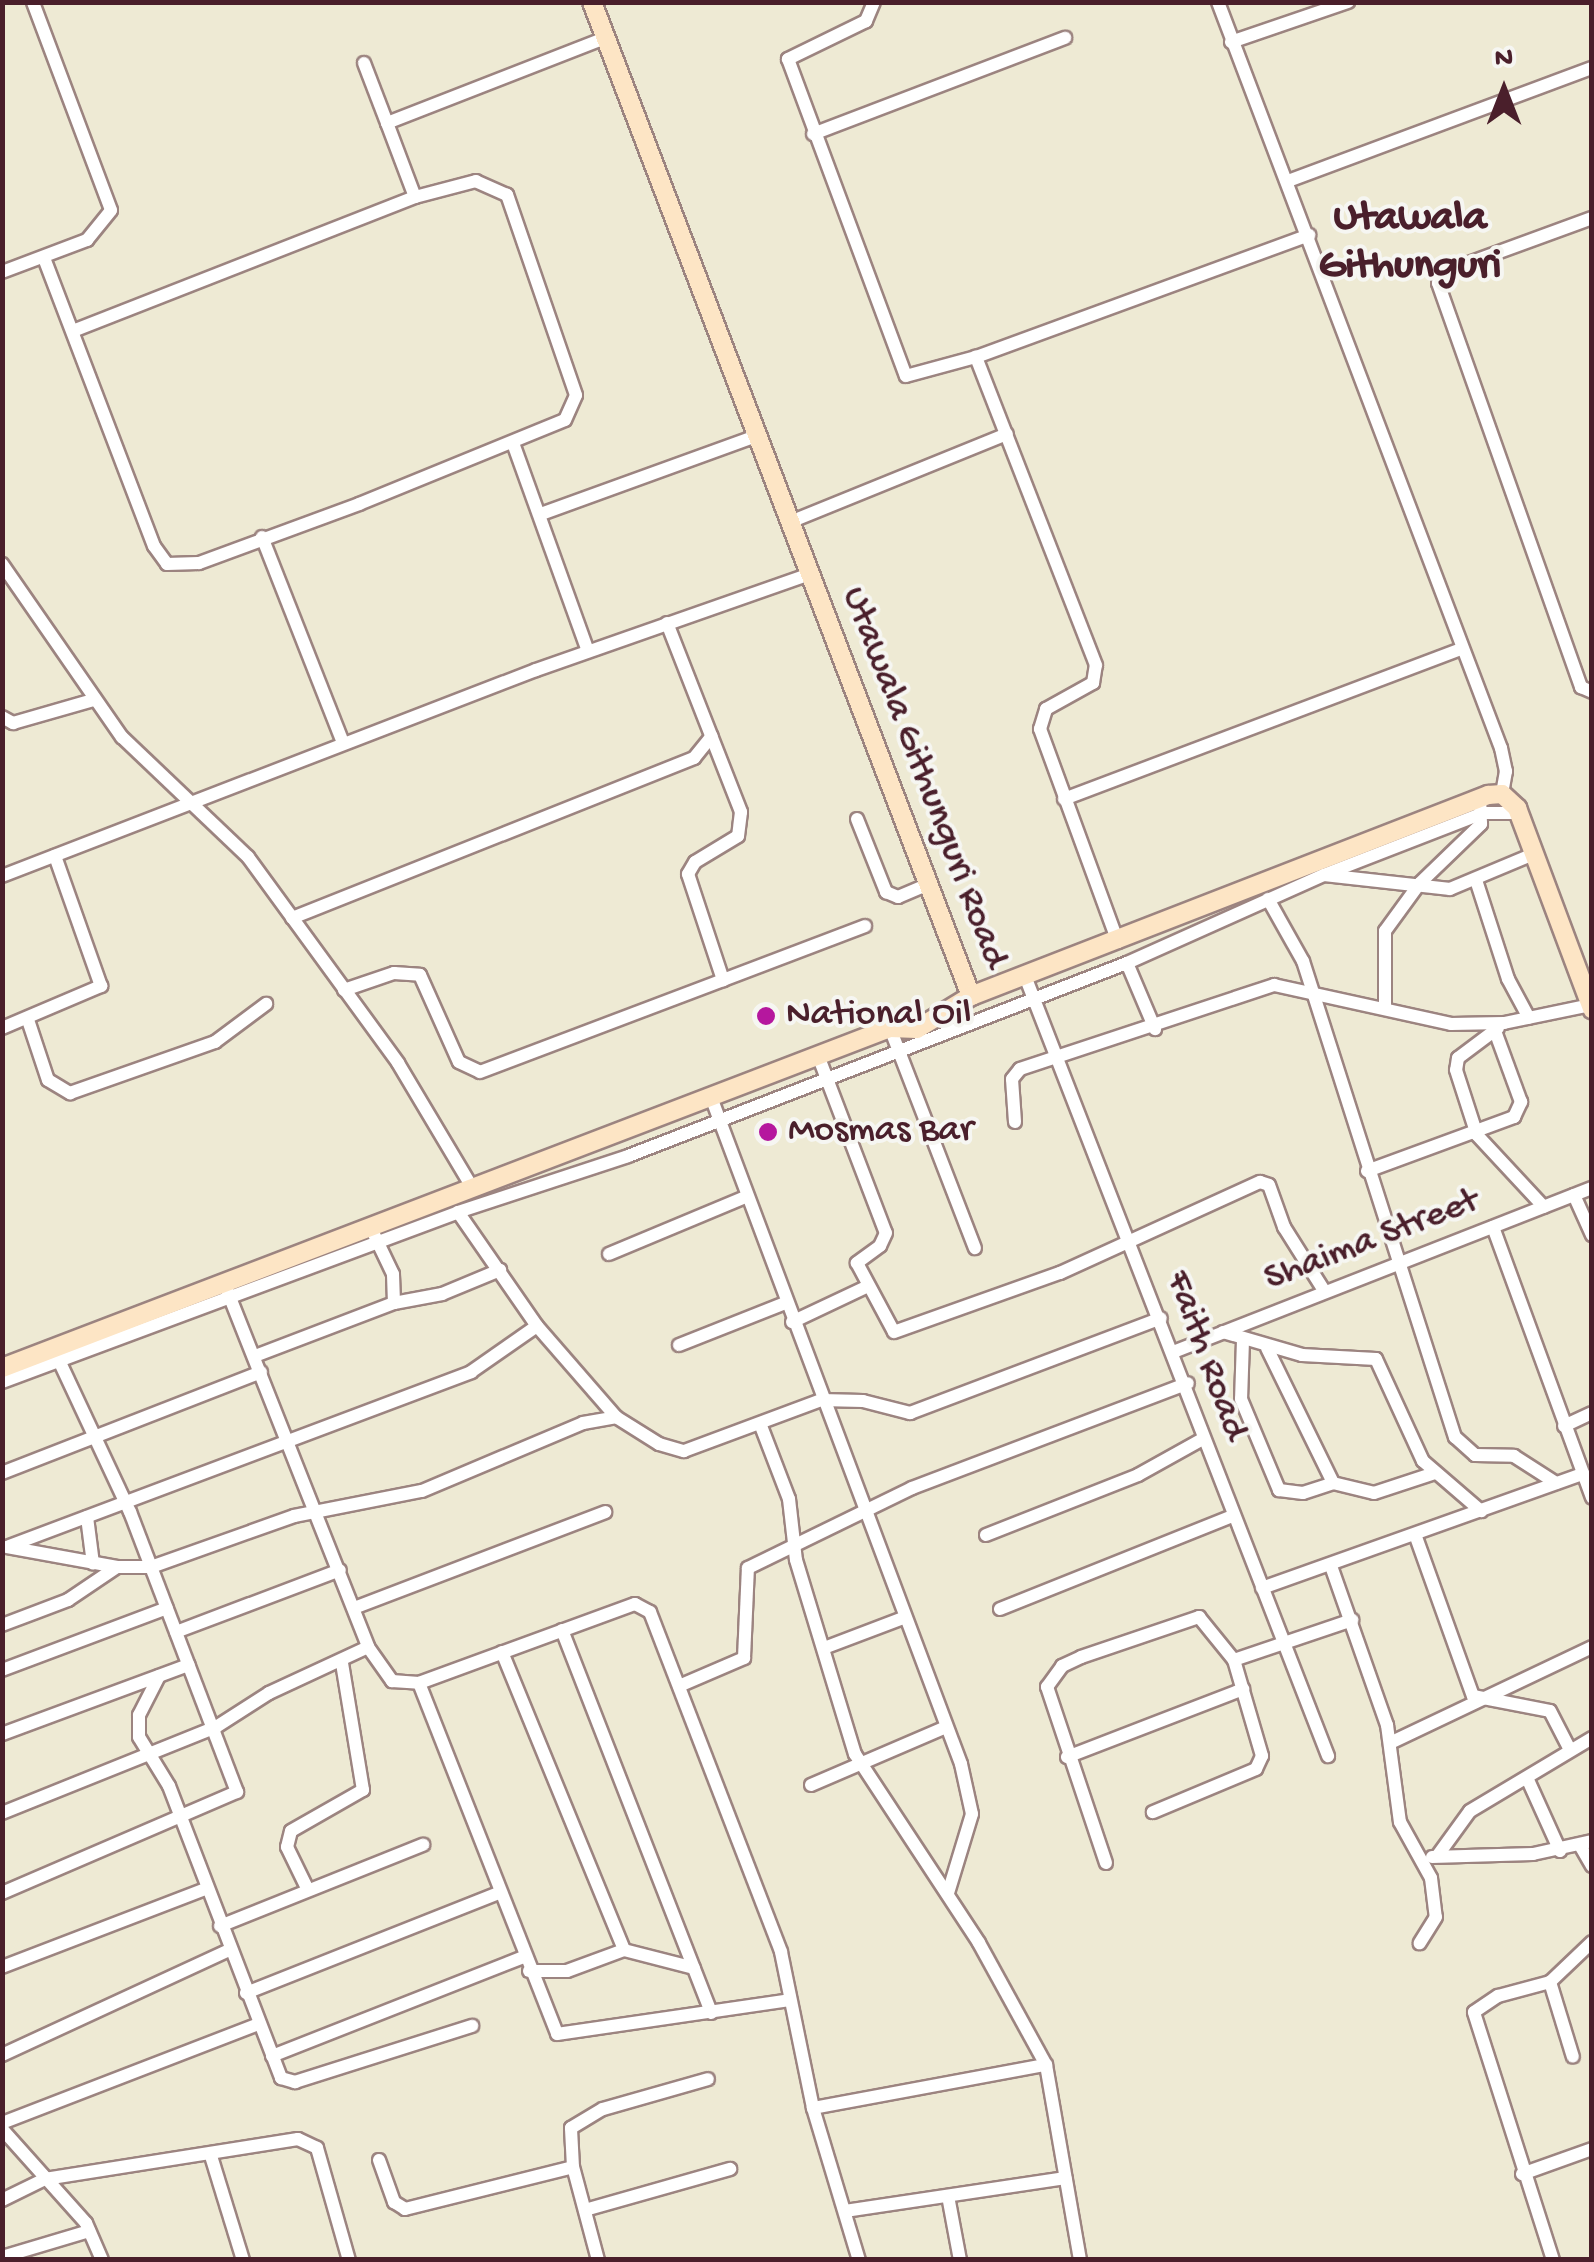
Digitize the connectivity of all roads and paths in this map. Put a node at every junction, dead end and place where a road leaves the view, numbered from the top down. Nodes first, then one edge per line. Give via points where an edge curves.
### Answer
1 (33, 2) edge
2 (592, 2) edge
3 (874, 2) edge
4 (1218, 2) edge
5 (1348, 2) edge
6 (606, 38) junction
7 (1065, 38) dead end
8 (1231, 42) junction
9 (364, 64) dead end
10 (1592, 68) edge
11 (387, 123) junction
12 (813, 134) junction
13 (1288, 181) junction
14 (415, 198) junction
15 (1592, 218) edge
16 (1308, 235) junction
17 (44, 258) junction
18 (2, 272) edge
19 (72, 331) junction
20 (976, 358) junction
21 (1007, 434) junction
22 (757, 436) junction
23 (513, 443) junction
24 (541, 514) junction
25 (790, 522) junction
26 (262, 537) junction
27 (2, 564) edge
28 (810, 574) junction
29 (667, 623) junction
30 (1461, 649) junction
31 (588, 651) junction
32 (1592, 692) edge
33 (94, 700) junction
34 (2, 717) edge
35 (712, 736) junction
36 (343, 743) junction
37 (1502, 794) junction
38 (1064, 799) junction
39 (1481, 805) junction
40 (192, 807) junction
41 (1519, 812) junction
42 (857, 819) dead end
43 (1536, 853) junction
44 (55, 856) junction
45 (1324, 875) junction
46 (2, 876) edge
47 (1476, 880) junction
48 (1420, 883) junction
49 (929, 884) junction
50 (1268, 899) junction
51 (292, 918) junction
52 (865, 926) dead end
53 (1118, 942) junction
54 (1126, 962) junction
55 (1025, 976) junction
56 (724, 980) junction
57 (344, 990) junction
58 (1310, 990) junction
59 (971, 996) junction
60 (1035, 998) junction
61 (266, 1004) dead end
62 (1591, 1007) edge
63 (1386, 1008) junction
64 (1529, 1018) junction
65 (28, 1020) junction
66 (1499, 1027) junction
67 (2, 1028) edge
68 (890, 1028) junction
69 (1154, 1028) junction
70 (896, 1048) junction
71 (1061, 1057) junction
72 (819, 1058) junction
73 (826, 1076) junction
74 (711, 1098) junction
75 (719, 1117) junction
76 (1016, 1122) dead end
77 (1477, 1135) junction
78 (1367, 1171) junction
79 (1592, 1188) edge
80 (473, 1190) junction
81 (1574, 1195) junction
82 (746, 1197) junction
83 (1544, 1207) junction
84 (458, 1212) junction
85 (435, 1213) junction
86 (1493, 1227) junction
87 (1592, 1235) edge
88 (376, 1236) junction
89 (1131, 1241) junction
90 (974, 1248) dead end
91 (609, 1254) dead end
92 (1396, 1262) junction
93 (500, 1270) junction
94 (868, 1286) junction
95 (1323, 1289) junction
96 (227, 1290) junction
97 (394, 1303) junction
98 (785, 1303) junction
99 (1161, 1318) junction
100 (792, 1322) junction
101 (537, 1326) junction
102 (1223, 1332) junction
103 (1243, 1340) junction
104 (678, 1345) dead end
105 (1267, 1348) junction
106 (1176, 1351) junction
107 (57, 1356) junction
108 (255, 1356) junction
109 (3, 1369) edge
110 (261, 1372) junction
111 (1188, 1382) junction
112 (821, 1400) junction
113 (1592, 1413) edge
114 (616, 1417) junction
115 (761, 1426) junction
116 (1564, 1426) junction
117 (95, 1438) junction
118 (1201, 1440) junction
119 (290, 1441) junction
120 (2, 1473) edge
121 (1435, 1474) junction
122 (1583, 1474) junction
123 (1333, 1482) junction
124 (1556, 1483) junction
125 (1592, 1498) edge
126 (125, 1502) junction
127 (862, 1510) junction
128 (1481, 1510) junction
129 (320, 1512) junction
130 (605, 1512) dead end
131 (1233, 1516) junction
132 (87, 1517) junction
133 (986, 1536) dead end
134 (1416, 1538) junction
135 (796, 1539) junction
136 (5, 1548) edge
137 (93, 1564) junction
138 (1331, 1566) junction
139 (118, 1567) junction
140 (152, 1567) junction
141 (340, 1570) junction
142 (1262, 1588) junction
143 (167, 1608) junction
144 (354, 1608) junction
145 (1000, 1608) dead end
146 (903, 1618) junction
147 (1352, 1620) junction
148 (2, 1626) edge
149 (562, 1630) junction
150 (176, 1632) junction
151 (1284, 1643) junction
152 (368, 1646) junction
153 (824, 1648) junction
154 (1592, 1648) edge
155 (502, 1652) junction
156 (1234, 1660) junction
157 (342, 1663) junction
158 (188, 1665) junction
159 (2, 1670) edge
160 (159, 1676) junction
161 (419, 1683) junction
162 (679, 1686) junction
163 (1243, 1689) junction
164 (1481, 1701) junction
165 (216, 1727) junction
166 (946, 1727) junction
167 (2, 1734) edge
168 (1592, 1738) edge
169 (1390, 1744) junction
170 (1569, 1748) junction
171 (152, 1752) junction
172 (1328, 1756) dead end
173 (1067, 1757) junction
174 (860, 1762) junction
175 (1528, 1780) junction
176 (811, 1785) dead end
177 (1153, 1812) dead end
178 (2, 1813) edge
179 (181, 1821) junction
180 (423, 1844) dead end
181 (1586, 1844) edge
182 (1560, 1851) junction
183 (1431, 1857) junction
184 (1106, 1863) dead end
185 (1592, 1866) edge
186 (205, 1889) junction
187 (308, 1890) junction
188 (948, 1892) junction
189 (499, 1893) junction
190 (2, 1894) edge
191 (220, 1926) junction
192 (1592, 1942) edge
193 (1420, 1943) dead end
194 (228, 1950) junction
195 (624, 1950) junction
196 (524, 1957) junction
197 (2, 1967) edge
198 (694, 1968) junction
199 (529, 1971) junction
200 (1550, 1982) junction
201 (246, 1993) junction
202 (790, 2000) junction
203 (711, 2013) junction
204 (259, 2024) junction
205 (472, 2026) dead end
206 (2, 2055) edge
207 (272, 2056) junction
208 (1573, 2057) dead end
209 (1046, 2065) junction
210 (708, 2079) dead end
211 (813, 2108) junction
212 (2, 2126) edge
213 (1592, 2149) edge
214 (212, 2156) junction
215 (379, 2160) dead end
216 (573, 2167) junction
217 (730, 2170) dead end
218 (1522, 2174) junction
219 (1066, 2178) junction
220 (45, 2179) junction
221 (948, 2196) junction
222 (2, 2200) edge
223 (585, 2210) junction
224 (845, 2211) junction
225 (89, 2230) junction
226 (2, 2257) edge
227 (593, 2258) edge
228 (102, 2260) edge
229 (243, 2260) edge
230 (350, 2260) edge
231 (859, 2260) edge
232 (960, 2260) edge
233 (1080, 2260) edge
234 (1553, 2260) edge

1 - 17 street via 111,210 87,240
2 - 6 street, Utawala Githunguri Road
3 - 12 street via 866,20 788,59
4 - 8 street
5 - 8 street
6 - 11 street
6 - 22 street, Utawala Githunguri Road
7 - 12 street
8 - 13 street
9 - 11 street
10 - 13 street
11 - 14 street
12 - 20 street via 906,376
13 - 16 street
14 - 19 street
14 - 23 street via 476,181 507,195 576,395 565,420
15 - 32 street via 1447,271 1438,284 1581,687
16 - 20 street
16 - 30 street
17 - 18 street
17 - 19 street
19 - 26 street via 154,546 167,564 198,563
20 - 21 street
21 - 25 street
21 - 38 street via 1096,665 1093,683 1040,716
22 - 24 street
22 - 25 street, Utawala Githunguri Road
23 - 24 street
23 - 26 street
24 - 31 street
25 - 28 street, Utawala Githunguri Road
26 - 36 street
27 - 33 street
28 - 29 street
28 - 49 street, Utawala Githunguri Road
29 - 31 street
29 - 35 street
30 - 37 street via 1501,748
30 - 38 street
31 - 36 street
33 - 34 street via 13,723
33 - 40 street
35 - 51 street via 694,758
35 - 56 street via 743,824 738,836 695,862 688,874
36 - 40 street
37 - 39 street
37 - 41 street
38 - 53 street
39 - 41 street
39 - 45 street
39 - 48 street via 1482,824
39 - 53 street
40 - 44 street
40 - 51 street via 248,857
41 - 43 street
42 - 49 street via 886,892 898,897
43 - 47 street
43 - 62 street
44 - 46 street
44 - 65 street via 101,986
45 - 48 street
45 - 50 street
47 - 48 street via 1450,889
47 - 64 street via 1508,980
48 - 63 street via 1386,931
49 - 59 street, Utawala Githunguri Road
50 - 54 street
50 - 58 street via 1289,930
51 - 57 street
52 - 56 street
53 - 55 street
54 - 60 street
54 - 69 street
55 - 59 street
55 - 60 street, Faith Road
56 - 57 street via 480,1072 459,1062 420,975 394,972
57 - 80 street via 398,1063
58 - 63 street
58 - 69 street via 1274,985
58 - 78 street
59 - 68 street, Utawala Githunguri Road via 917,1029
60 - 70 street
60 - 71 street, Faith Road
61 - 65 street via 215,1042 70,1093 48,1080
62 - 64 street
63 - 66 street via 1451,1024
64 - 66 street
65 - 67 street
66 - 77 street via 1455,1063
66 - 77 street via 1520,1110
68 - 70 street
68 - 72 street, Utawala Githunguri Road
69 - 71 street
70 - 73 street
70 - 90 street
71 - 76 street via 1013,1074
71 - 89 street, Faith Road
72 - 73 street
72 - 74 street, Utawala Githunguri Road
73 - 75 street
73 - 94 street via 886,1233 880,1246 858,1258
74 - 75 street
74 - 80 street, Utawala Githunguri Road
75 - 82 street
75 - 84 street via 628,1156
77 - 78 street
77 - 83 street
78 - 92 street
79 - 81 street, Shaima Street
80 - 85 street, Utawala Githunguri Road
81 - 83 street, Shaima Street
81 - 87 street
82 - 91 street
82 - 98 street
83 - 86 street, Shaima Street
84 - 85 street
84 - 93 street
85 - 88 street, Utawala Githunguri Road
86 - 92 street, Shaima Street
86 - 116 street
88 - 96 street, Utawala Githunguri Road
88 - 97 street via 392,1274
89 - 94 street via 902,1333 887,1325
89 - 95 street via 1260,1182 1269,1186 1284,1227
89 - 99 street, Faith Road
92 - 95 street, Shaima Street
92 - 124 street via 1462,1448 1514,1456
93 - 97 street via 422,1300
93 - 101 street
94 - 100 street
95 - 102 street, Shaima Street
96 - 107 street, Utawala Githunguri Road
96 - 108 street
97 - 108 street
98 - 100 street
98 - 104 street
99 - 106 street, Faith Road
99 - 112 street via 910,1413 864,1401
100 - 112 street
101 - 114 street
101 - 119 street via 471,1372
102 - 103 street
102 - 106 street, Shaima Street
103 - 105 street
103 - 123 street via 1241,1400 1279,1490 1303,1493
105 - 121 street via 1376,1358
105 - 123 street
106 - 111 street, Faith Road
107 - 109 street, Utawala Githunguri Road
107 - 117 street
108 - 110 street
110 - 117 street
110 - 119 street
111 - 118 street, Faith Road
111 - 127 street
112 - 115 street
112 - 127 street
113 - 116 street
114 - 115 street via 673,1451
114 - 129 street via 583,1423 396,1500
115 - 135 street via 789,1498
116 - 122 street
117 - 120 street
117 - 126 street
118 - 131 street, Faith Road
118 - 133 street via 1138,1474
119 - 126 street
119 - 129 street
121 - 123 street via 1374,1493
121 - 128 street
122 - 124 street
122 - 125 street
124 - 128 street
126 - 132 street
126 - 140 street
127 - 135 street
127 - 146 street
128 - 134 street
129 - 140 street
129 - 141 street
130 - 144 street
131 - 142 street, Faith Road
131 - 145 street
132 - 136 street
132 - 137 street
134 - 138 street
134 - 164 street via 1466,1685
135 - 153 street via 796,1560
135 - 162 street via 748,1568 744,1658
136 - 137 street
137 - 139 street
138 - 142 street
138 - 147 street
139 - 140 street
139 - 148 street via 68,1600
140 - 143 street
141 - 144 street
141 - 150 street
142 - 151 street, Faith Road
143 - 150 street
143 - 159 street
144 - 152 street
146 - 153 street
146 - 166 street
147 - 151 street
147 - 169 street
149 - 155 street
149 - 162 street via 642,1605
149 - 198 street
150 - 158 street
151 - 156 street
151 - 172 street, Faith Road
152 - 157 street
152 - 161 street via 392,1681
153 - 174 street
154 - 164 street
155 - 161 street
155 - 195 street
156 - 163 street
156 - 173 street via 1210,1622 1188,1617 1062,1666 1047,1687
157 - 165 street via 269,1693
157 - 187 street via 363,1790 291,1830 287,1847
158 - 160 street
158 - 165 street
160 - 167 street
160 - 171 street via 137,1727
161 - 189 street
162 - 202 street via 762,1898
163 - 173 street
163 - 177 street via 1262,1756 1256,1770
164 - 169 street
164 - 170 street via 1550,1711
165 - 171 street
165 - 179 street via 238,1792
166 - 174 street
166 - 188 street via 972,1814
168 - 170 street
169 - 183 street via 1400,1822
170 - 175 street
171 - 178 street
171 - 179 street
173 - 184 street
174 - 176 street
174 - 188 street
175 - 182 street
175 - 183 street via 1463,1816
179 - 186 street
179 - 190 street
180 - 187 street
181 - 182 street
181 - 185 street
182 - 183 street
183 - 193 street via 1436,1916
186 - 191 street
186 - 197 street
187 - 191 street
188 - 209 street
189 - 196 street
189 - 201 street
191 - 194 street
192 - 200 street
194 - 201 street
194 - 206 street
195 - 198 street
195 - 199 street via 567,1971
196 - 199 street
196 - 207 street
198 - 203 street
199 - 203 street via 557,2034
200 - 208 street
200 - 218 street via 1498,1996 1474,2012
201 - 204 street
202 - 203 street
202 - 211 street
204 - 207 street
204 - 212 street
205 - 207 street via 294,2082 281,2078
209 - 211 street
209 - 219 street
210 - 216 street via 579,2118 568,2138
211 - 224 street
212 - 220 street
213 - 218 street
214 - 220 street
214 - 229 street
214 - 230 street via 284,2139 310,2142
215 - 216 street via 394,2202 406,2209
216 - 223 street
217 - 223 street
218 - 234 street
219 - 221 street
219 - 233 street
220 - 222 street
220 - 225 street
221 - 224 street
221 - 232 street
223 - 227 street
224 - 231 street
225 - 226 street
225 - 228 street

